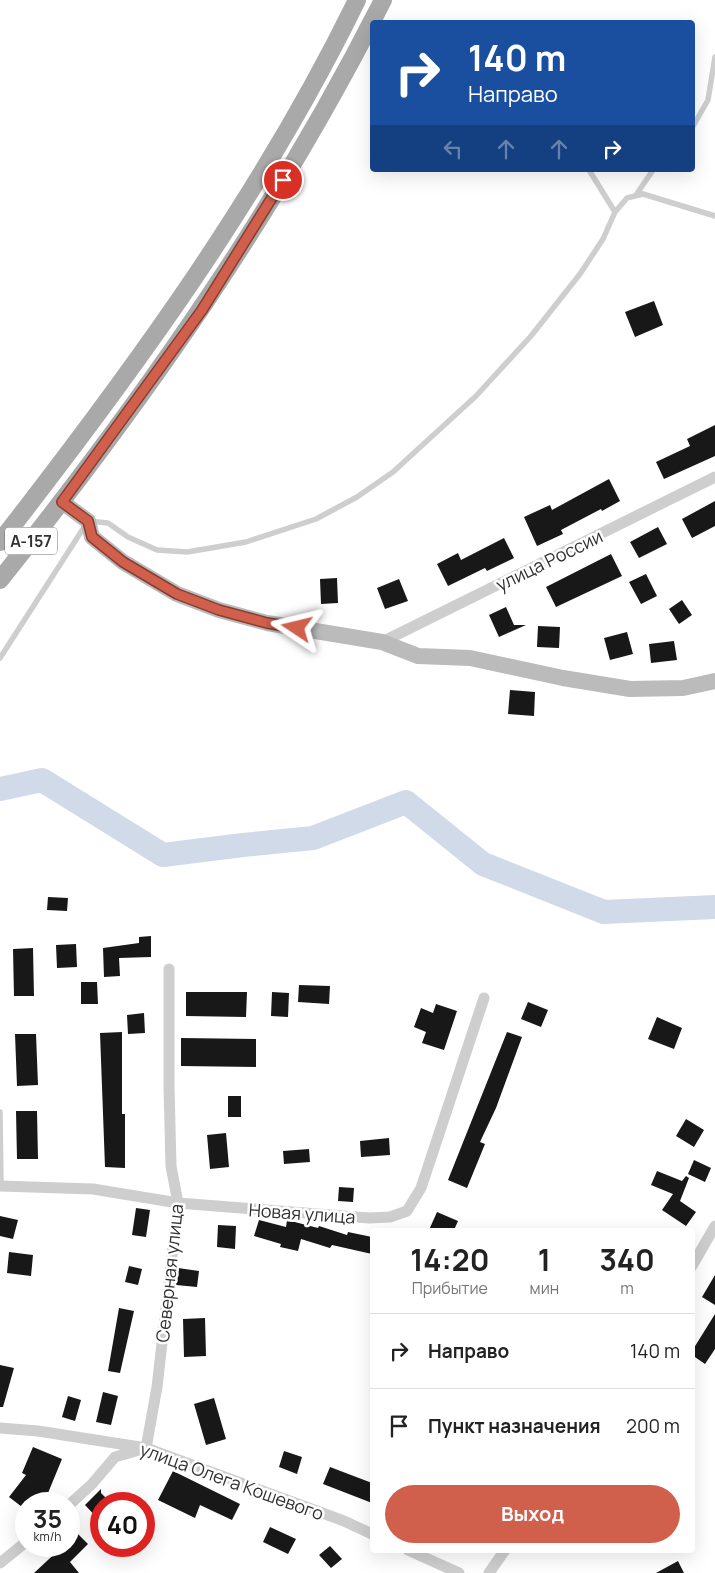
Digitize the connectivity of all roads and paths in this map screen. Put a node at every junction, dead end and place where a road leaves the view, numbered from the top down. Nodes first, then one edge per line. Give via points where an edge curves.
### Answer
1 (357, 0) edge
2 (383, 0) edge
3 (373, 20) edge
4 (370, 26) edge
5 (715, 56) edge
6 (695, 123) edge
7 (590, 172) edge
8 (652, 172) edge
9 (636, 195) junction
10 (615, 212) junction
11 (715, 216) edge
12 (715, 477) edge
13 (62, 502) junction
14 (88, 521) junction
15 (0, 542) edge
16 (0, 580) edge
17 (382, 642) junction
18 (0, 658) edge
19 (715, 681) edge
20 (169, 969) dead end
21 (484, 998) dead end
22 (0, 1112) edge
23 (0, 1186) edge
24 (178, 1203) junction
25 (715, 1226) edge
26 (695, 1261) edge
27 (0, 1428) edge
28 (146, 1448) junction
29 (80, 1495) edge
30 (370, 1533) edge
31 (15, 1551) edge
32 (415, 1553) edge
33 (503, 1553) edge
34 (0, 1563) edge
35 (459, 1573) edge
36 (489, 1573) edge

1 - 15 main road, А-157 via 338,39 222,237 130,370
2 - 3 main road, А-157
4 - 13 main road, А-157 via 244,245 157,374
5 - 6 lane via 708,100
7 - 10 lane
8 - 9 lane
9 - 10 lane via 627,198
9 - 11 lane via 643,194
10 - 14 lane via 603,239 580,274 531,336 426,444 358,497 316,519 277,534 187,552 157,550 128,537 108,522
12 - 17 street, улица России
13 - 14 street
13 - 16 main road, А-157
14 - 17 street via 92,537 123,562 177,594 267,623
14 - 18 lane
17 - 19 street via 418,656 470,658 630,689 683,688
20 - 24 street, Северная улица via 171,1166
21 - 24 street, Новая улица via 421,1188 407,1212 369,1218
22 - 23 lane
23 - 24 street, Новая улица via 93,1189
24 - 28 street, Северная улица via 157,1387
25 - 26 street
27 - 28 street, улица Олега Кошевого via 38,1430
28 - 29 street via 115,1457
28 - 30 street, улица Олега Кошевого
31 - 34 street
32 - 35 street
33 - 36 street

